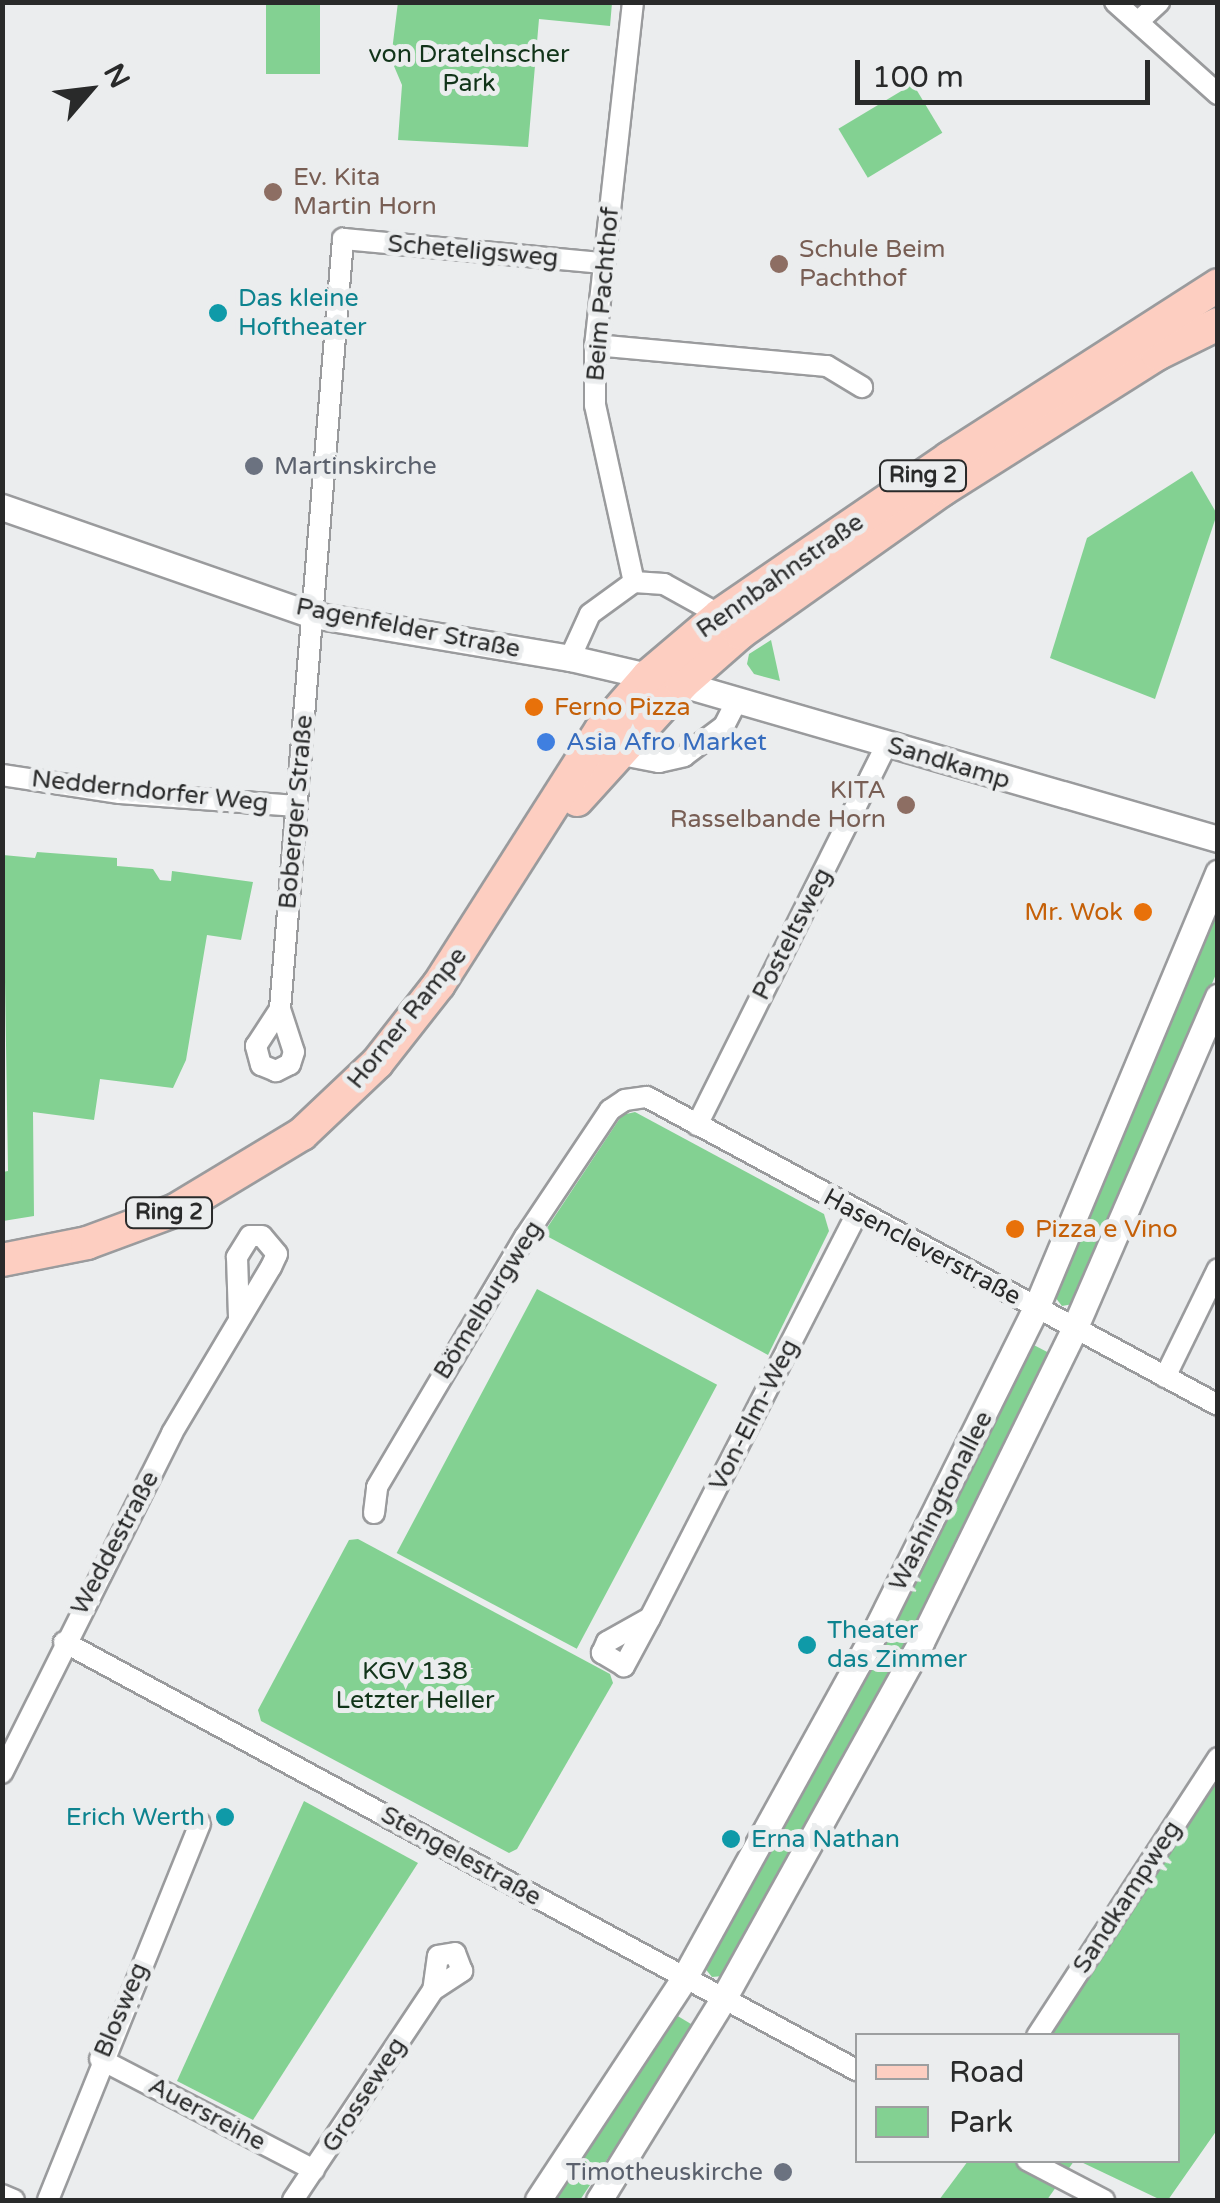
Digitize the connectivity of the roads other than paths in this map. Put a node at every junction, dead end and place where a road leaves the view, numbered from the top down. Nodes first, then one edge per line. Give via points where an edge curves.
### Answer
1 (633, 2) edge
2 (1114, 2) edge
3 (1160, 2) edge
4 (1140, 19) junction
5 (1218, 94) edge
6 (343, 240) joint
7 (604, 263) junction
8 (1218, 286) edge
9 (1218, 324) edge
10 (595, 345) junction
11 (862, 387) dead end
12 (2, 507) edge
13 (634, 582) junction
14 (314, 615) junction
15 (720, 616) junction
16 (570, 658) junction
17 (648, 676) junction
18 (682, 684) junction
19 (737, 700) junction
20 (888, 744) junction
21 (618, 754) junction
22 (2, 775) edge
23 (296, 806) junction
24 (1218, 839) edge
25 (519, 868) junction
26 (1218, 872) edge
27 (1218, 997) edge
28 (280, 1009) dead end
29 (625, 1100) joint
30 (697, 1124) junction
31 (858, 1212) junction
32 (2, 1260) edge
33 (1218, 1269) edge
34 (1036, 1308) junction
35 (239, 1318) dead end
36 (1075, 1326) junction
37 (1165, 1376) junction
38 (1218, 1405) edge
39 (374, 1513) dead end
40 (650, 1618) dead end
41 (64, 1642) junction
42 (1218, 1758) edge
43 (2, 1773) edge
44 (200, 1823) dead end
45 (683, 1980) junction
46 (433, 1990) dead end
47 (722, 2001) junction
48 (1039, 2033) edge
49 (100, 2058) junction
50 (855, 2069) edge
51 (1033, 2163) edge
52 (314, 2170) junction
53 (2, 2196) edge
54 (14, 2200) edge
55 (48, 2200) edge
56 (293, 2200) edge
57 (538, 2200) edge
58 (598, 2200) edge
59 (1104, 2200) edge

1 - 7 street, Beim Pachthof
2 - 4 street
3 - 4 street
4 - 5 street
6 - 7 street, Scheteligsweg
6 - 14 street, Boberger Straße
7 - 10 street, Beim Pachthof
8 - 15 main road, Rennbahnstraße / Ring 2
9 - 18 main road, Rennbahnstraße / Ring 2 via 1157,354 887,527 740,633
10 - 11 street via 827,366
10 - 13 street, Beim Pachthof via 594,404
12 - 14 street, Pagenfelder Straße
13 - 15 street via 664,584
13 - 16 street via 590,614
14 - 16 street, Pagenfelder Straße
14 - 23 street, Boberger Straße
15 - 17 main road, Rennbahnstraße / Ring 2
16 - 17 street, Pagenfelder Straße
17 - 18 street
17 - 25 main road, Horner Rampe / Ring 2 via 602,730
18 - 19 street, Sandkamp
18 - 21 main road, Horner Rampe / Ring 2
19 - 20 street, Sandkamp
19 - 21 street via 724,726 684,756 659,762
20 - 24 street, Sandkamp
20 - 30 street, Posteltsweg
21 - 25 main road, Horner Rampe / Ring 2
22 - 23 street, Nedderndorfer Weg
23 - 28 street, Boberger Straße
25 - 32 main road, Horner Rampe / Ring 2 via 377,1063 262,1164 176,1210 87,1243
26 - 34 street, Washingtonallee
27 - 36 street, Washingtonallee
29 - 30 street, Hasencleverstraße via 647,1097
29 - 39 street, Bömelburgweg via 610,1110 524,1237 377,1487
30 - 31 street, Hasencleverstraße
31 - 34 street, Hasencleverstraße
31 - 40 street, Von-Elm-Weg
33 - 37 street
34 - 36 street, Hasencleverstraße
34 - 45 street, Washingtonallee via 871,1640
35 - 41 street, Weddestraße
36 - 37 street, Hasencleverstraße
36 - 47 street, Washingtonallee via 921,1642
37 - 38 street, Hasencleverstraße
41 - 43 street, Weddestraße
41 - 45 street, Stengelestraße
42 - 48 street, Sandkampweg
44 - 49 street, Blosweg
45 - 47 street, Stengelestraße
45 - 57 street, Washingtonallee
46 - 52 street, Grosseweg
47 - 50 street, Stengelestraße
47 - 58 street, Washingtonallee
49 - 52 street, Auersreihe
49 - 55 street, Blosweg
51 - 59 street
52 - 56 street, Grosseweg
53 - 54 street

